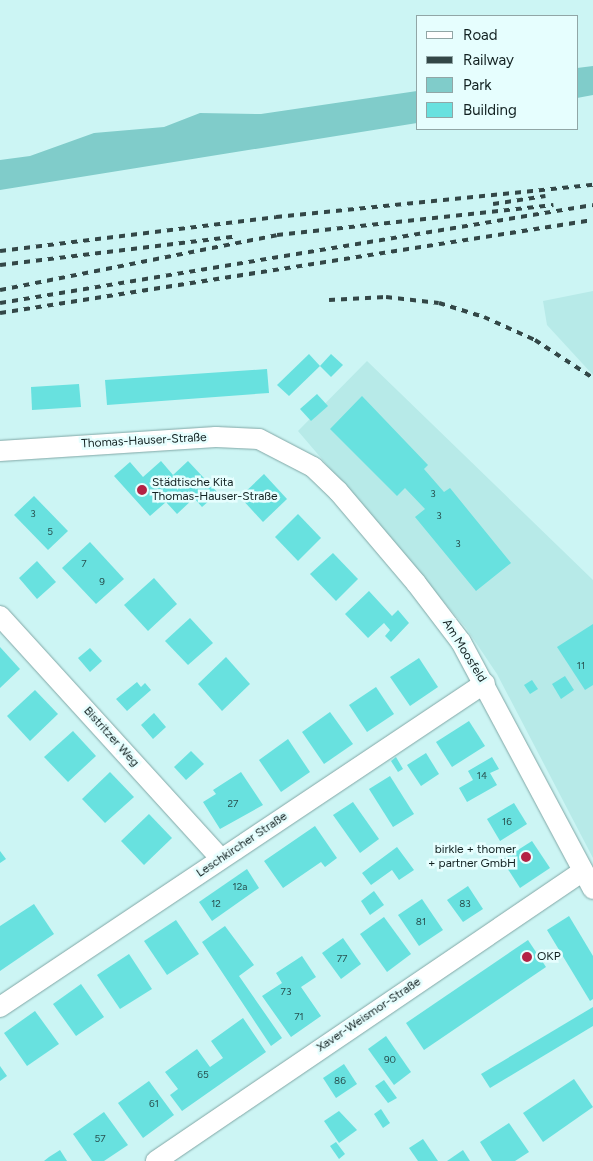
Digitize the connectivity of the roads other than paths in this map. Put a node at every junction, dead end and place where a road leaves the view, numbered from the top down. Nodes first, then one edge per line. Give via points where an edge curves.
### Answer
1 (0, 451) edge
2 (286, 451) joint
3 (0, 616) edge
4 (485, 683) junction
5 (221, 859) junction
6 (583, 870) junction
7 (593, 889) edge
8 (0, 1007) edge
9 (156, 1161) edge

1 - 2 street, Thomas-Hauser-Straße via 216,437 259,440
2 - 4 street, Am Moosfeld via 313,467 338,491 451,628
3 - 5 street, Bistritzer Weg
4 - 5 street, Leschkircher Straße
4 - 6 street, Am Moosfeld
5 - 8 street, Leschkircher Straße
6 - 7 street, Am Moosfeld
6 - 9 street, Xaver-Weismor-Straße

